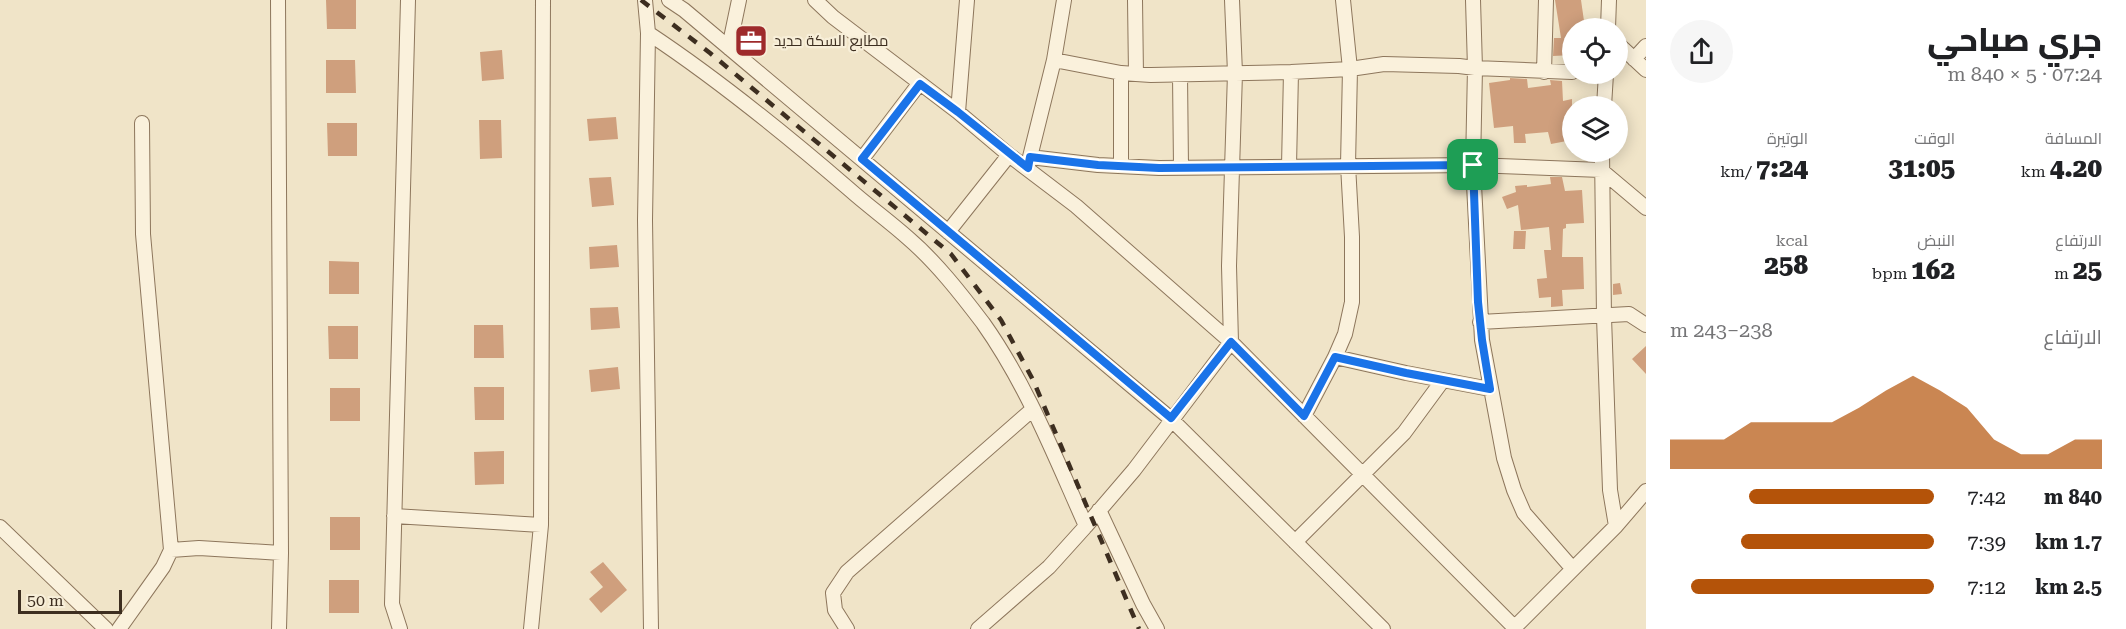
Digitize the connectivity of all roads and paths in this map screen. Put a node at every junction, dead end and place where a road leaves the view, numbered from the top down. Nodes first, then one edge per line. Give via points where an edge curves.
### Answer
1 (278, 0) edge
2 (408, 0) edge
3 (543, 0) edge
4 (645, 0) edge
5 (669, 0) edge
6 (739, 0) edge
7 (815, 0) edge
8 (967, 0) edge
9 (1064, 0) edge
10 (1135, 0) edge
11 (1232, 0) edge
12 (1343, 0) edge
13 (1473, 0) edge
14 (1546, 0) edge
15 (1609, 0) edge
16 (683, 5) edge
17 (1608, 18) edge
18 (648, 33) junction
19 (1646, 46) edge
20 (729, 48) junction
21 (1628, 53) edge
22 (1634, 59) junction
23 (1054, 60) junction
24 (1475, 68) junction
25 (1350, 69) junction
26 (1646, 70) edge
27 (1291, 72) junction
28 (1544, 72) junction
29 (1562, 72) edge
30 (1121, 73) junction
31 (1136, 74) junction
32 (1235, 74) junction
33 (1180, 75) junction
34 (920, 84) junction
35 (958, 112) junction
36 (142, 123) dead end
37 (1009, 155) junction
38 (862, 159) junction
39 (1601, 162) edge
40 (1029, 163) junction
41 (1348, 165) junction
42 (1473, 165) junction
43 (1122, 166) junction
44 (1289, 166) junction
45 (1181, 167) junction
46 (1233, 167) junction
47 (1601, 170) junction
48 (1646, 208) edge
49 (948, 232) junction
50 (1604, 317) junction
51 (1480, 322) junction
52 (1646, 325) edge
53 (1231, 342) junction
54 (1335, 357) junction
55 (1443, 380) junction
56 (1490, 389) junction
57 (1033, 409) junction
58 (1304, 416) junction
59 (1171, 418) junction
60 (1362, 476) junction
61 (1646, 491) edge
62 (1099, 510) junction
63 (394, 516) junction
64 (541, 525) junction
65 (1086, 526) junction
66 (1616, 526) junction
67 (0, 527) edge
68 (1295, 542) junction
69 (171, 550) junction
70 (281, 553) junction
71 (1572, 568) junction
72 (1515, 628) edge
73 (106, 629) edge
74 (119, 629) edge
75 (279, 629) edge
76 (400, 629) edge
77 (531, 629) edge
78 (651, 629) edge
79 (847, 629) edge
80 (978, 629) edge
81 (1157, 629) edge
82 (1383, 629) edge

1 - 70 street
2 - 63 street
3 - 64 street
4 - 18 street
5 - 16 street
6 - 20 street
7 - 34 street
8 - 35 street
9 - 23 street
10 - 31 street
11 - 32 street
12 - 25 street
13 - 24 street
14 - 28 street
15 - 17 street
16 - 20 street
18 - 57 street via 729,89 910,239 983,324
18 - 78 street via 645,220
19 - 22 street
20 - 38 street
21 - 22 street
22 - 26 street
23 - 30 street
23 - 40 street
24 - 25 street via 1384,64
24 - 28 street
24 - 42 street
25 - 27 street
25 - 41 street
27 - 32 street
27 - 44 street
28 - 29 street
30 - 31 street
30 - 43 street
31 - 33 street
32 - 33 street
32 - 46 street
33 - 45 street
34 - 35 street
34 - 38 street
35 - 37 street
36 - 69 street via 143,234
37 - 40 street
37 - 49 street
38 - 49 street
39 - 47 street
40 - 43 street
40 - 53 street
41 - 42 street
41 - 44 street
41 - 54 street via 1352,302
42 - 47 street
42 - 51 street
43 - 45 street
44 - 46 street
45 - 46 street
46 - 53 street
47 - 48 street
47 - 50 street
49 - 59 street
50 - 51 street
50 - 52 street via 1629,314
50 - 66 street via 1610,490
51 - 56 street
53 - 58 street
53 - 59 street
54 - 55 street
54 - 58 street
55 - 56 street
55 - 60 street via 1404,433
56 - 71 street via 1504,459 1524,513
57 - 65 street
57 - 79 street via 847,572 832,593 835,610
58 - 60 street
59 - 62 street
59 - 68 street
60 - 68 street
60 - 72 street
61 - 66 street
62 - 65 street
62 - 81 street
63 - 64 street
63 - 76 street via 392,604
64 - 77 street
65 - 80 street via 1049,567
66 - 71 street
67 - 73 street
68 - 82 street
69 - 70 street
69 - 74 street
70 - 75 street
71 - 72 street

